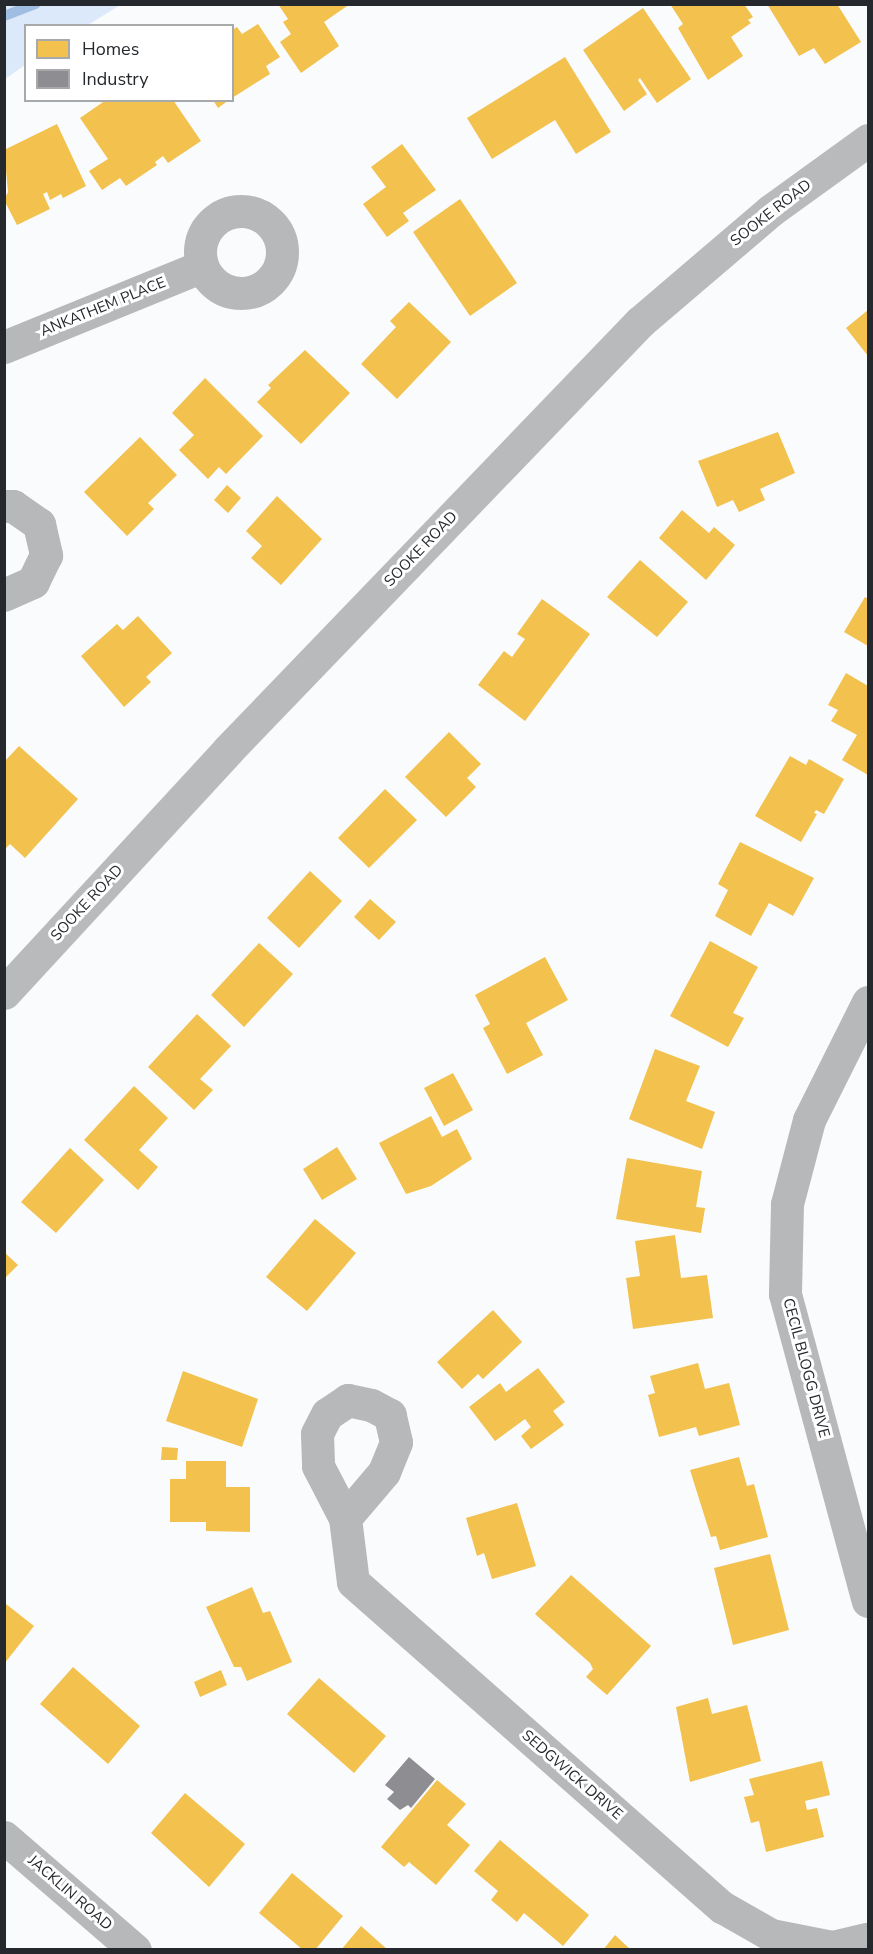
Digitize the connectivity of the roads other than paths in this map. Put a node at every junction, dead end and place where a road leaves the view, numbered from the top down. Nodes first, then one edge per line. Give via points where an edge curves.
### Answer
1 (868, 140) edge
2 (202, 266) dead end
3 (4, 347) edge
4 (4, 506) edge
5 (4, 595) edge
6 (4, 993) edge
7 (868, 1002) edge
8 (345, 1518) dead end
9 (868, 1601) edge
10 (4, 1837) edge
11 (868, 1938) edge
12 (135, 1950) edge

1 - 6 main road, SOOKE ROAD via 770,211 640,322 228,750
2 - 3 street, ANKATHEM PLACE
4 - 5 street via 13,506 39,524 46,555 33,582
7 - 9 street, CECIL BLOGG DRIVE via 809,1120 787,1204 785,1294
8 - 11 street, SEDGWICK DRIVE via 353,1581 722,1907 771,1935 832,1947
10 - 12 street, JACKLIN ROAD

